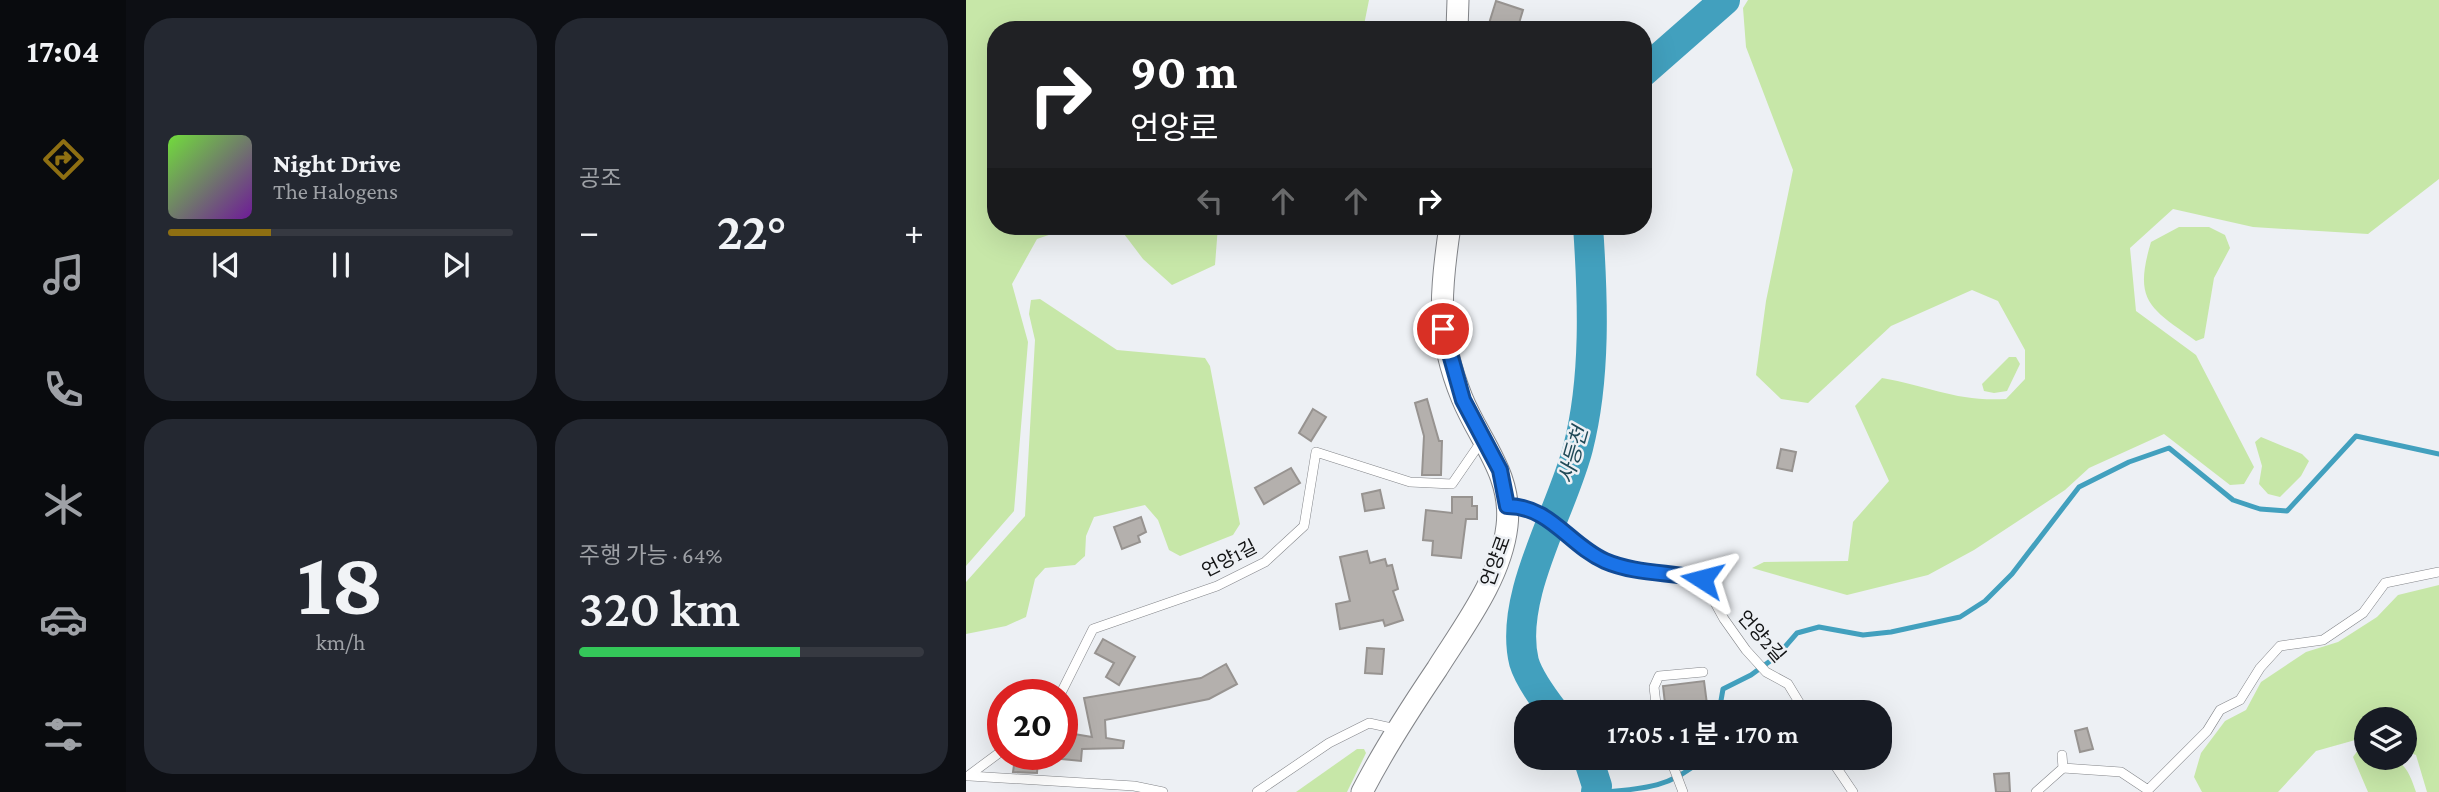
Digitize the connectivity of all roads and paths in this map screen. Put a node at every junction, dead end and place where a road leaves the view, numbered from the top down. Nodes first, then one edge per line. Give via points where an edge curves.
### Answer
1 (1458, 0) edge
2 (1457, 21) edge
3 (1449, 235) edge
4 (1484, 438) junction
5 (1507, 506) junction
6 (2439, 572) edge
7 (1703, 672) dead end
8 (1068, 679) edge
9 (1656, 700) edge
10 (1798, 700) edge
11 (1397, 729) junction
12 (2062, 755) dead end
13 (987, 762) edge
14 (2063, 768) junction
15 (1676, 770) edge
16 (1838, 770) edge
17 (968, 776) edge
18 (1683, 787) edge
19 (1163, 792) edge
20 (1257, 792) edge
21 (1362, 792) edge
22 (1853, 792) edge
23 (2036, 792) edge

1 - 2 street
3 - 4 street, 언양로 via 1440,306 1443,329 1463,400
4 - 5 street, 언양로 via 1500,470
4 - 8 lane, 언양1길 via 1452,484 1410,482 1316,452 1304,526 1265,562 1217,586 1093,629
5 - 10 lane, 언양2길 via 1539,512 1606,561 1702,579 1724,619 1758,664 1788,684
5 - 11 street, 언양로 via 1499,558 1481,597
6 - 14 lane via 2385,583 2363,613 2323,640 2280,646 2240,700 2220,710 2207,731 2148,790 2122,772
7 - 9 lane via 1659,676
11 - 20 lane via 1369,723 1329,743
11 - 21 street, 언양로
12 - 14 lane
13 - 17 lane
14 - 23 lane
15 - 18 lane
16 - 22 lane
17 - 19 lane via 1134,786

